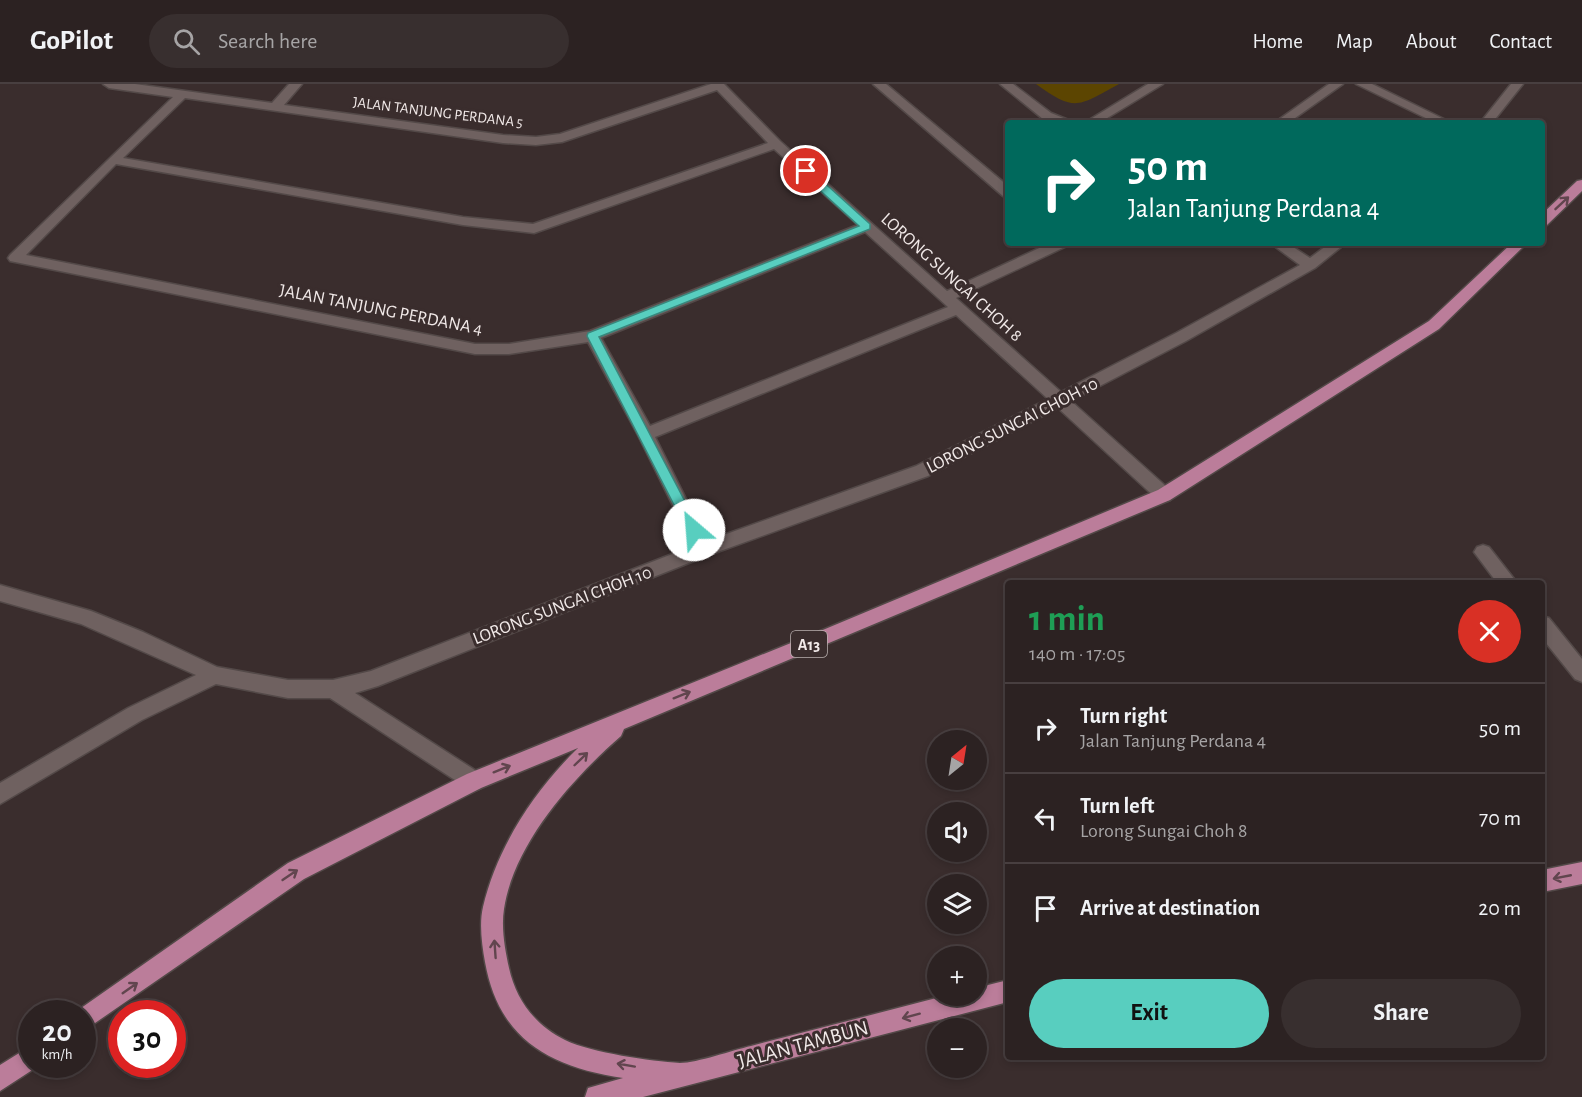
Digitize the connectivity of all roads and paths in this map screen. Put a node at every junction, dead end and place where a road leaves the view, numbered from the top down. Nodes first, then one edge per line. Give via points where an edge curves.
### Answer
1 (110, 84) edge
2 (296, 84) edge
3 (879, 84) edge
4 (1006, 84) edge
5 (1157, 84) edge
6 (1337, 84) edge
7 (1362, 84) edge
8 (1517, 84) edge
9 (718, 85) edge
10 (182, 95) junction
11 (274, 108) junction
12 (1060, 120) edge
13 (1095, 120) edge
14 (1284, 120) edge
15 (1440, 120) edge
16 (1488, 120) edge
17 (776, 144) junction
18 (113, 160) junction
19 (1582, 184) edge
20 (1005, 190) edge
21 (1545, 219) edge
22 (866, 227) junction
23 (1056, 246) edge
24 (1282, 246) edge
25 (1335, 246) edge
26 (1517, 246) edge
27 (1310, 265) junction
28 (946, 297) junction
29 (958, 309) junction
30 (592, 336) junction
31 (1061, 401) junction
32 (646, 434) junction
33 (1164, 495) junction
34 (703, 550) junction
35 (1483, 552) dead end
36 (1506, 580) edge
37 (0, 593) edge
38 (1545, 628) edge
39 (1582, 673) edge
40 (215, 675) junction
41 (333, 689) junction
42 (628, 717) junction
43 (474, 781) junction
44 (0, 794) edge
45 (1582, 873) edge
46 (1545, 880) edge
47 (1005, 992) edge
48 (96, 1011) edge
49 (18, 1067) edge
50 (683, 1075) junction
51 (0, 1079) edge
52 (597, 1097) edge

1 - 10 street, JALAN TANJUNG PERDANA 5
2 - 11 street
3 - 20 street
4 - 12 street via 1047,116
5 - 13 street
6 - 14 street
7 - 15 street
8 - 16 street
9 - 11 street, JALAN TANJUNG PERDANA 5 via 562,138 536,141
9 - 17 street, LORONG SUNGAI CHOH 8
10 - 11 street, JALAN TANJUNG PERDANA 5
10 - 18 street
17 - 18 street via 534,229 463,221
17 - 22 street, LORONG SUNGAI CHOH 8
18 - 30 street, JALAN TANJUNG PERDANA 4 via 15,258 475,349 509,349
21 -> 19 main road
22 - 28 street, LORONG SUNGAI CHOH 8
22 - 30 street, JALAN TANJUNG PERDANA 4
23 - 28 street
24 - 27 street
25 - 27 street, LORONG SUNGAI CHOH 10
26 - 33 main road, A13 via 1434,325
27 - 31 street, LORONG SUNGAI CHOH 10
28 - 29 street, LORONG SUNGAI CHOH 8
29 - 31 street, LORONG SUNGAI CHOH 8
29 - 32 street
30 - 32 street
31 - 33 street, LORONG SUNGAI CHOH 8
31 - 34 street, LORONG SUNGAI CHOH 10 via 922,471
32 - 34 street
42 -> 33 main road, A13
34 - 41 street, LORONG SUNGAI CHOH 10 via 371,680
35 - 36 street
37 - 40 street, LORONG SUNGAI CHOH 10 via 98,621
38 - 39 street
40 - 41 street, LORONG SUNGAI CHOH 10 via 288,689
40 - 44 street via 135,714
41 - 43 street
43 -> 42 main road, A13
50 -> 42 main road via 574,1056 548,1044 519,1021 502,987 495,954 493,910 510,858 540,804 572,767
48 -> 43 main road, A13 via 296,871
45 -> 46 main road
47 -> 50 main road, JALAN TAMBUN
49 - 51 main road
50 - 52 main road, JALAN TAMBUN

